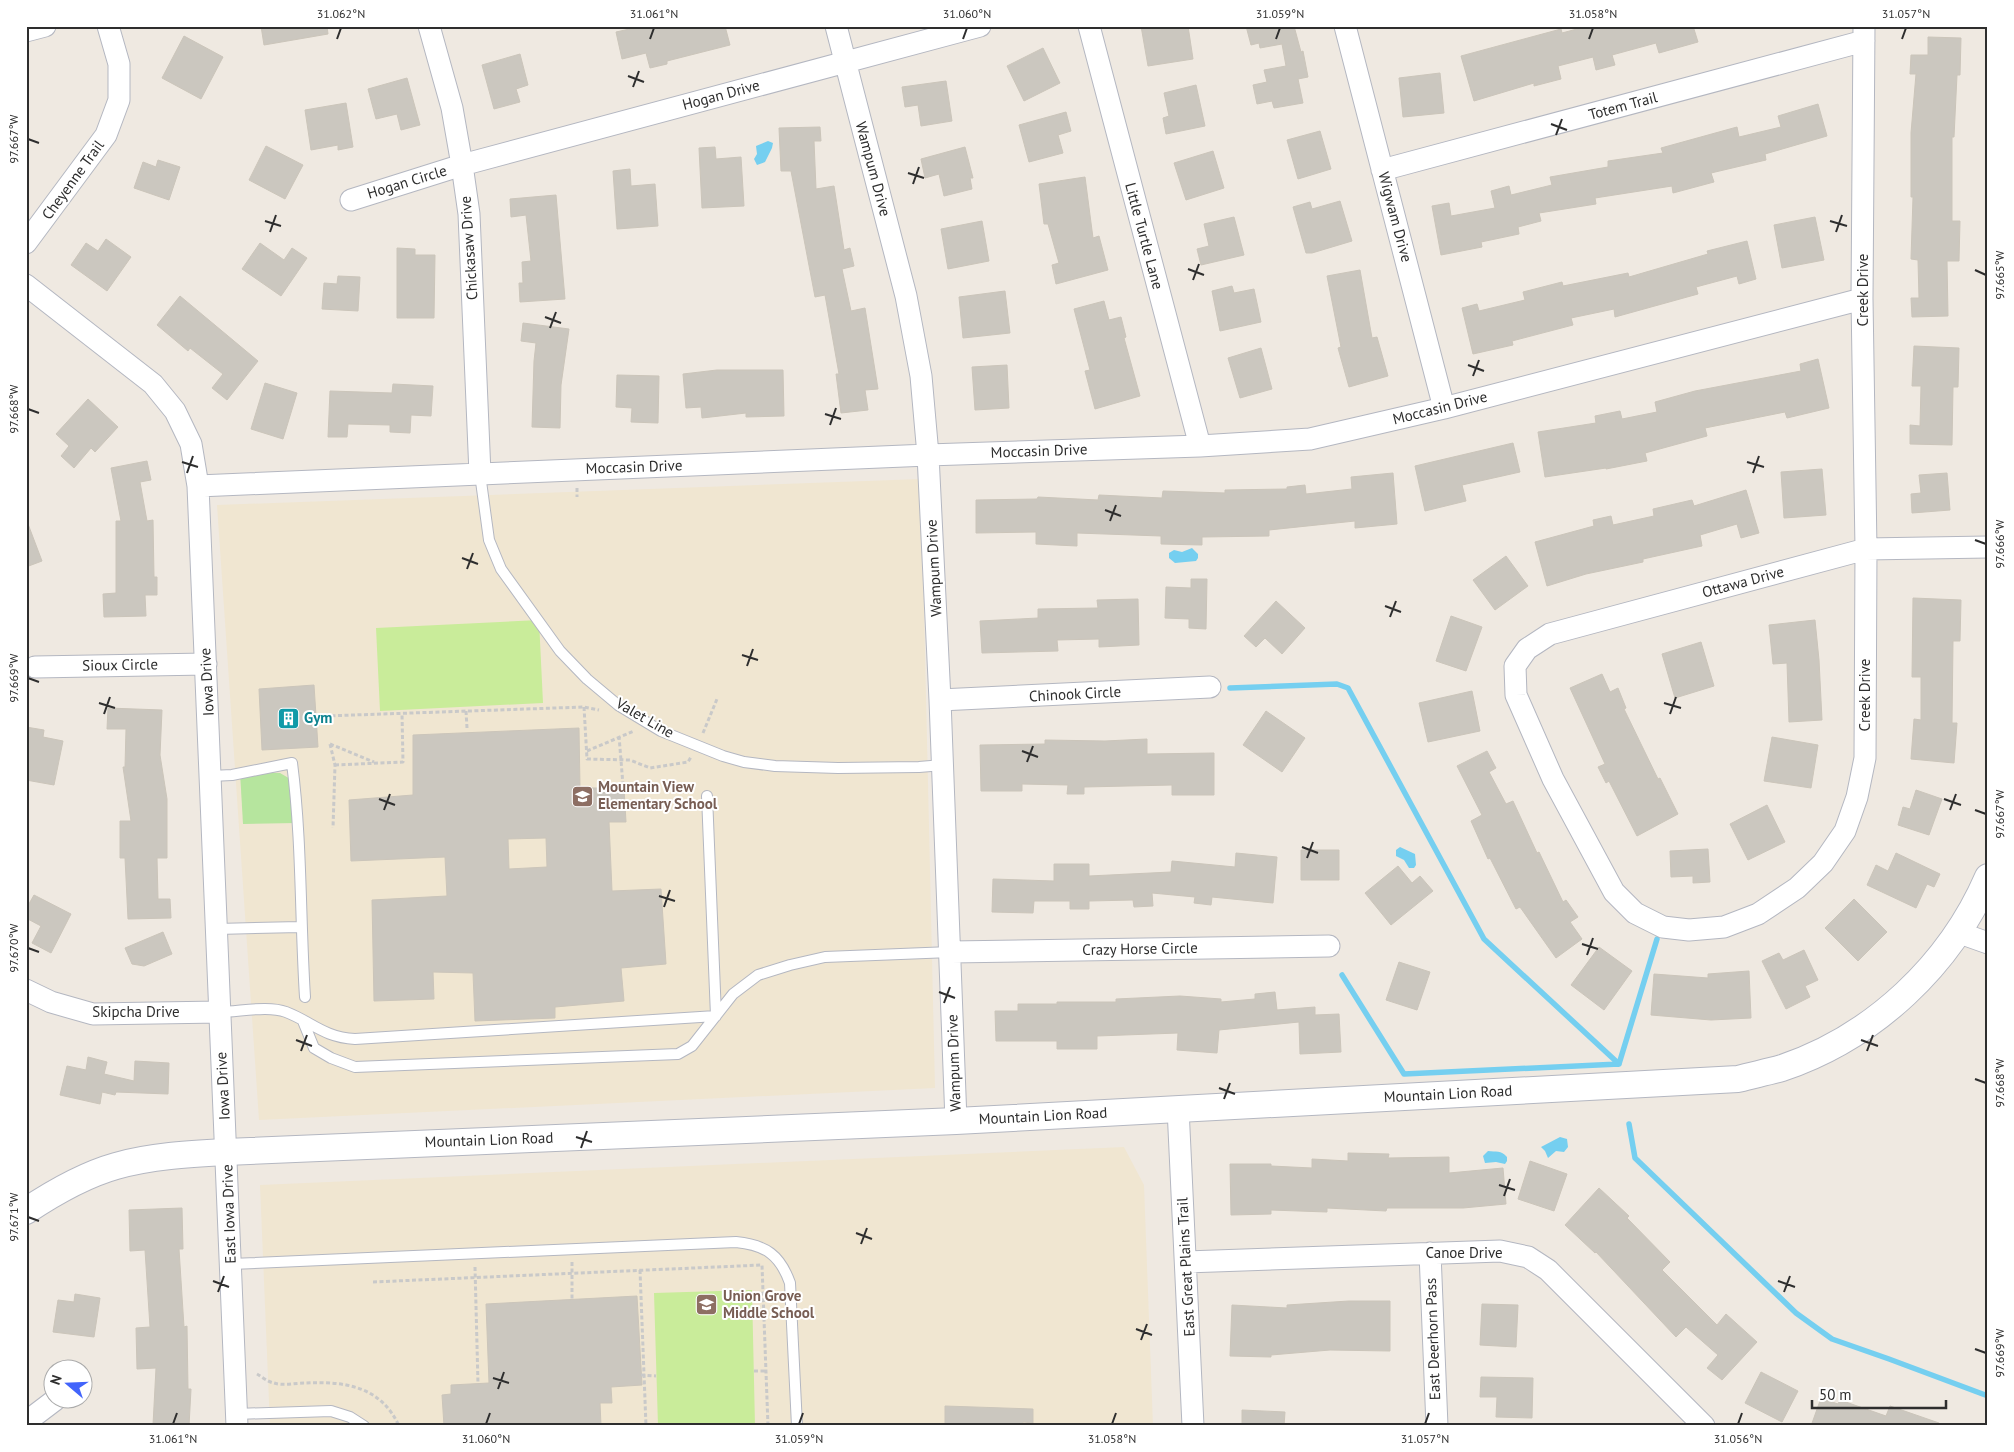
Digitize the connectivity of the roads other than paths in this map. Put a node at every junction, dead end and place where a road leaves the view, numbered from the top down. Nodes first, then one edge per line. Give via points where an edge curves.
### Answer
1 (45, 26) edge
2 (108, 26) edge
3 (429, 26) edge
4 (836, 26) edge
5 (980, 26) edge
6 (1089, 26) edge
7 (1345, 26) edge
8 (26, 31) edge
9 (1864, 34) edge
10 (845, 61) junction
11 (462, 165) junction
12 (1382, 170) junction
13 (351, 200) dead end
14 (26, 242) edge
15 (26, 285) edge
16 (1862, 299) junction
17 (1444, 408) junction
18 (1200, 446) junction
19 (928, 455) junction
20 (480, 474) junction
21 (198, 486) junction
22 (1988, 547) edge
23 (1866, 548) junction
24 (206, 664) junction
25 (1514, 666) joint
26 (35, 667) dead end
27 (1210, 687) dead end
28 (940, 700) junction
29 (943, 765) junction
30 (211, 776) junction
31 (707, 796) dead end
32 (1988, 877) edge
33 (300, 927) junction
34 (216, 929) junction
35 (1957, 932) junction
36 (1988, 943) edge
37 (1329, 946) dead end
38 (951, 952) junction
39 (26, 990) edge
40 (305, 997) dead end
41 (219, 1012) junction
42 (716, 1016) junction
43 (302, 1021) junction
44 (1178, 1108) junction
45 (956, 1121) junction
46 (226, 1152) junction
47 (26, 1210) edge
48 (1430, 1253) junction
49 (1186, 1262) junction
50 (231, 1264) junction
51 (42, 1410) edge
52 (237, 1420) edge
53 (26, 1422) edge
54 (364, 1426) edge
55 (797, 1426) edge
56 (1193, 1426) edge
57 (1436, 1426) edge
58 (1704, 1426) edge

1 - 8 street
2 - 14 street, Cheyenne Trail via 119,64 119,100 106,135
3 - 11 street, Chickasaw Drive via 452,108
4 - 10 street, Wampum Drive
5 - 10 street, Hogan Drive
6 - 18 street, Little Turtle Lane
7 - 12 street, Wigwam Drive
9 - 12 street, Totem Trail
9 - 16 street, Creek Drive
10 - 11 street, Hogan Drive
10 - 19 street, Wampum Drive via 906,296 921,376
11 - 13 street, Hogan Circle
11 - 20 street, Chickasaw Drive via 468,214
12 - 17 street, Wigwam Drive
15 - 21 street, Iowa Drive via 153,384 175,411 191,444
16 - 17 street, Moccasin Drive
16 - 23 street, Creek Drive
17 - 18 street, Moccasin Drive via 1310,438
18 - 19 street, Moccasin Drive
19 - 20 street, Moccasin Drive
19 - 28 street, Wampum Drive
20 - 21 street, Moccasin Drive
20 - 29 lane, Valet Line via 489,540 501,569 560,651 587,680 618,705 661,731 744,762 838,768
21 - 24 street, Iowa Drive
22 - 23 street, Ottawa Drive
23 - 25 street, Ottawa Drive via 1550,634 1527,648
23 - 25 street, Creek Drive via 1865,758 1857,797 1845,831 1824,863 1798,888 1758,914 1724,927 1689,930 1663,927 1635,913 1614,892 1546,762 1516,695
24 - 26 street, Sioux Circle
24 - 30 street, Iowa Drive
27 - 28 street, Chinook Circle
28 - 29 street, Wampum Drive
29 - 38 street, Wampum Drive
30 - 33 lane via 292,763
30 - 34 street, Iowa Drive
31 - 42 lane
32 - 35 street, Mountain Lion Road
33 - 34 lane
33 - 40 lane
34 - 41 street, Iowa Drive
35 - 36 street
35 - 44 street, Mountain Lion Road via 1897,1004 1867,1025 1826,1049 1783,1068 1738,1079
37 - 38 street, Crazy Horse Circle
38 - 42 lane via 825,957 790,965 758,975 733,994
38 - 45 street, Wampum Drive
39 - 41 street, Skipcha Drive via 51,1002 93,1014
41 - 43 lane via 262,1009 285,1012
41 - 46 street, Iowa Drive
42 - 43 lane via 355,1039 331,1035
42 - 43 lane via 692,1046 678,1054 355,1067 314,1048
44 - 45 street, Mountain Lion Road
44 - 49 street, East Great Plains Trail
45 - 46 street, Mountain Lion Road
46 - 47 street, Mountain Lion Road via 164,1156 115,1166 78,1181
46 - 50 street, East Iowa Drive
48 - 49 street, Canoe Drive
48 - 57 street, East Deerhorn Pass
48 - 58 street, Canoe Drive via 1500,1251 1528,1258 1548,1270
49 - 56 street, East Great Plains Trail
50 - 52 street, East Iowa Drive
50 - 55 lane via 736,1242 752,1244 776,1258 785,1268 790,1284
51 - 53 street
52 - 54 lane via 331,1411

